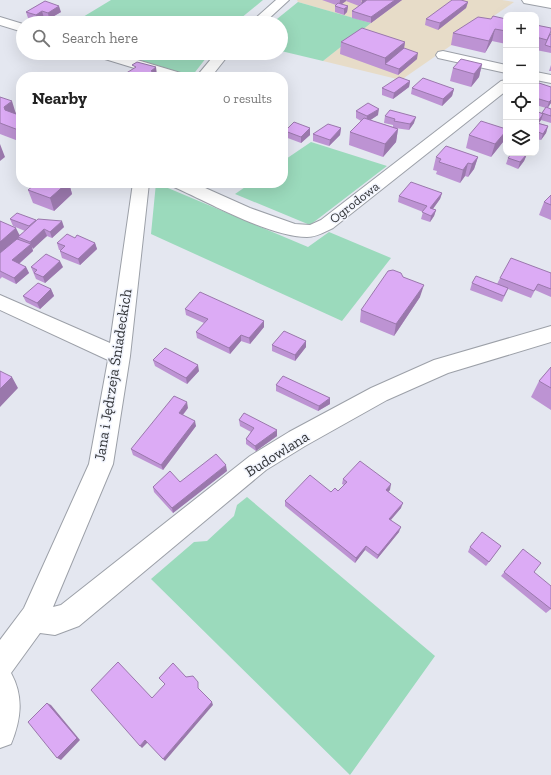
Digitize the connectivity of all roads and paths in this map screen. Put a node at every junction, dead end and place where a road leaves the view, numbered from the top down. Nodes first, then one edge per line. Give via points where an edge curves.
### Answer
1 (283, 0) edge
2 (528, 0) edge
3 (551, 4) edge
4 (264, 16) edge
5 (0, 21) edge
6 (16, 26) edge
7 (443, 55) dead end
8 (123, 60) edge
9 (217, 60) edge
10 (503, 68) edge
11 (163, 72) edge
12 (207, 72) edge
13 (539, 77) edge
14 (551, 79) edge
15 (503, 86) edge
16 (139, 188) edge
17 (192, 188) edge
18 (0, 302) edge
19 (551, 334) edge
20 (119, 356) junction
21 (34, 618) junction
22 (0, 664) edge
23 (0, 683) edge
24 (0, 733) edge

1 - 4 street
2 - 3 street
5 - 6 street
7 - 10 street
8 - 11 street
9 - 12 street
13 - 14 street
15 - 17 street, Ogrodowa via 315,230 297,231
16 - 20 street, Jana i Jędrzeja Śniadeckich
18 - 20 street
19 - 21 street, Budowlana via 442,366 379,394 297,439 258,463 69,616 55,621
20 - 21 street, Jana i Jędrzeja Śniadeckich via 101,464
21 - 22 street, Jana i Jędrzeja Śniadeckich
23 - 24 street via 6,695 6,706

